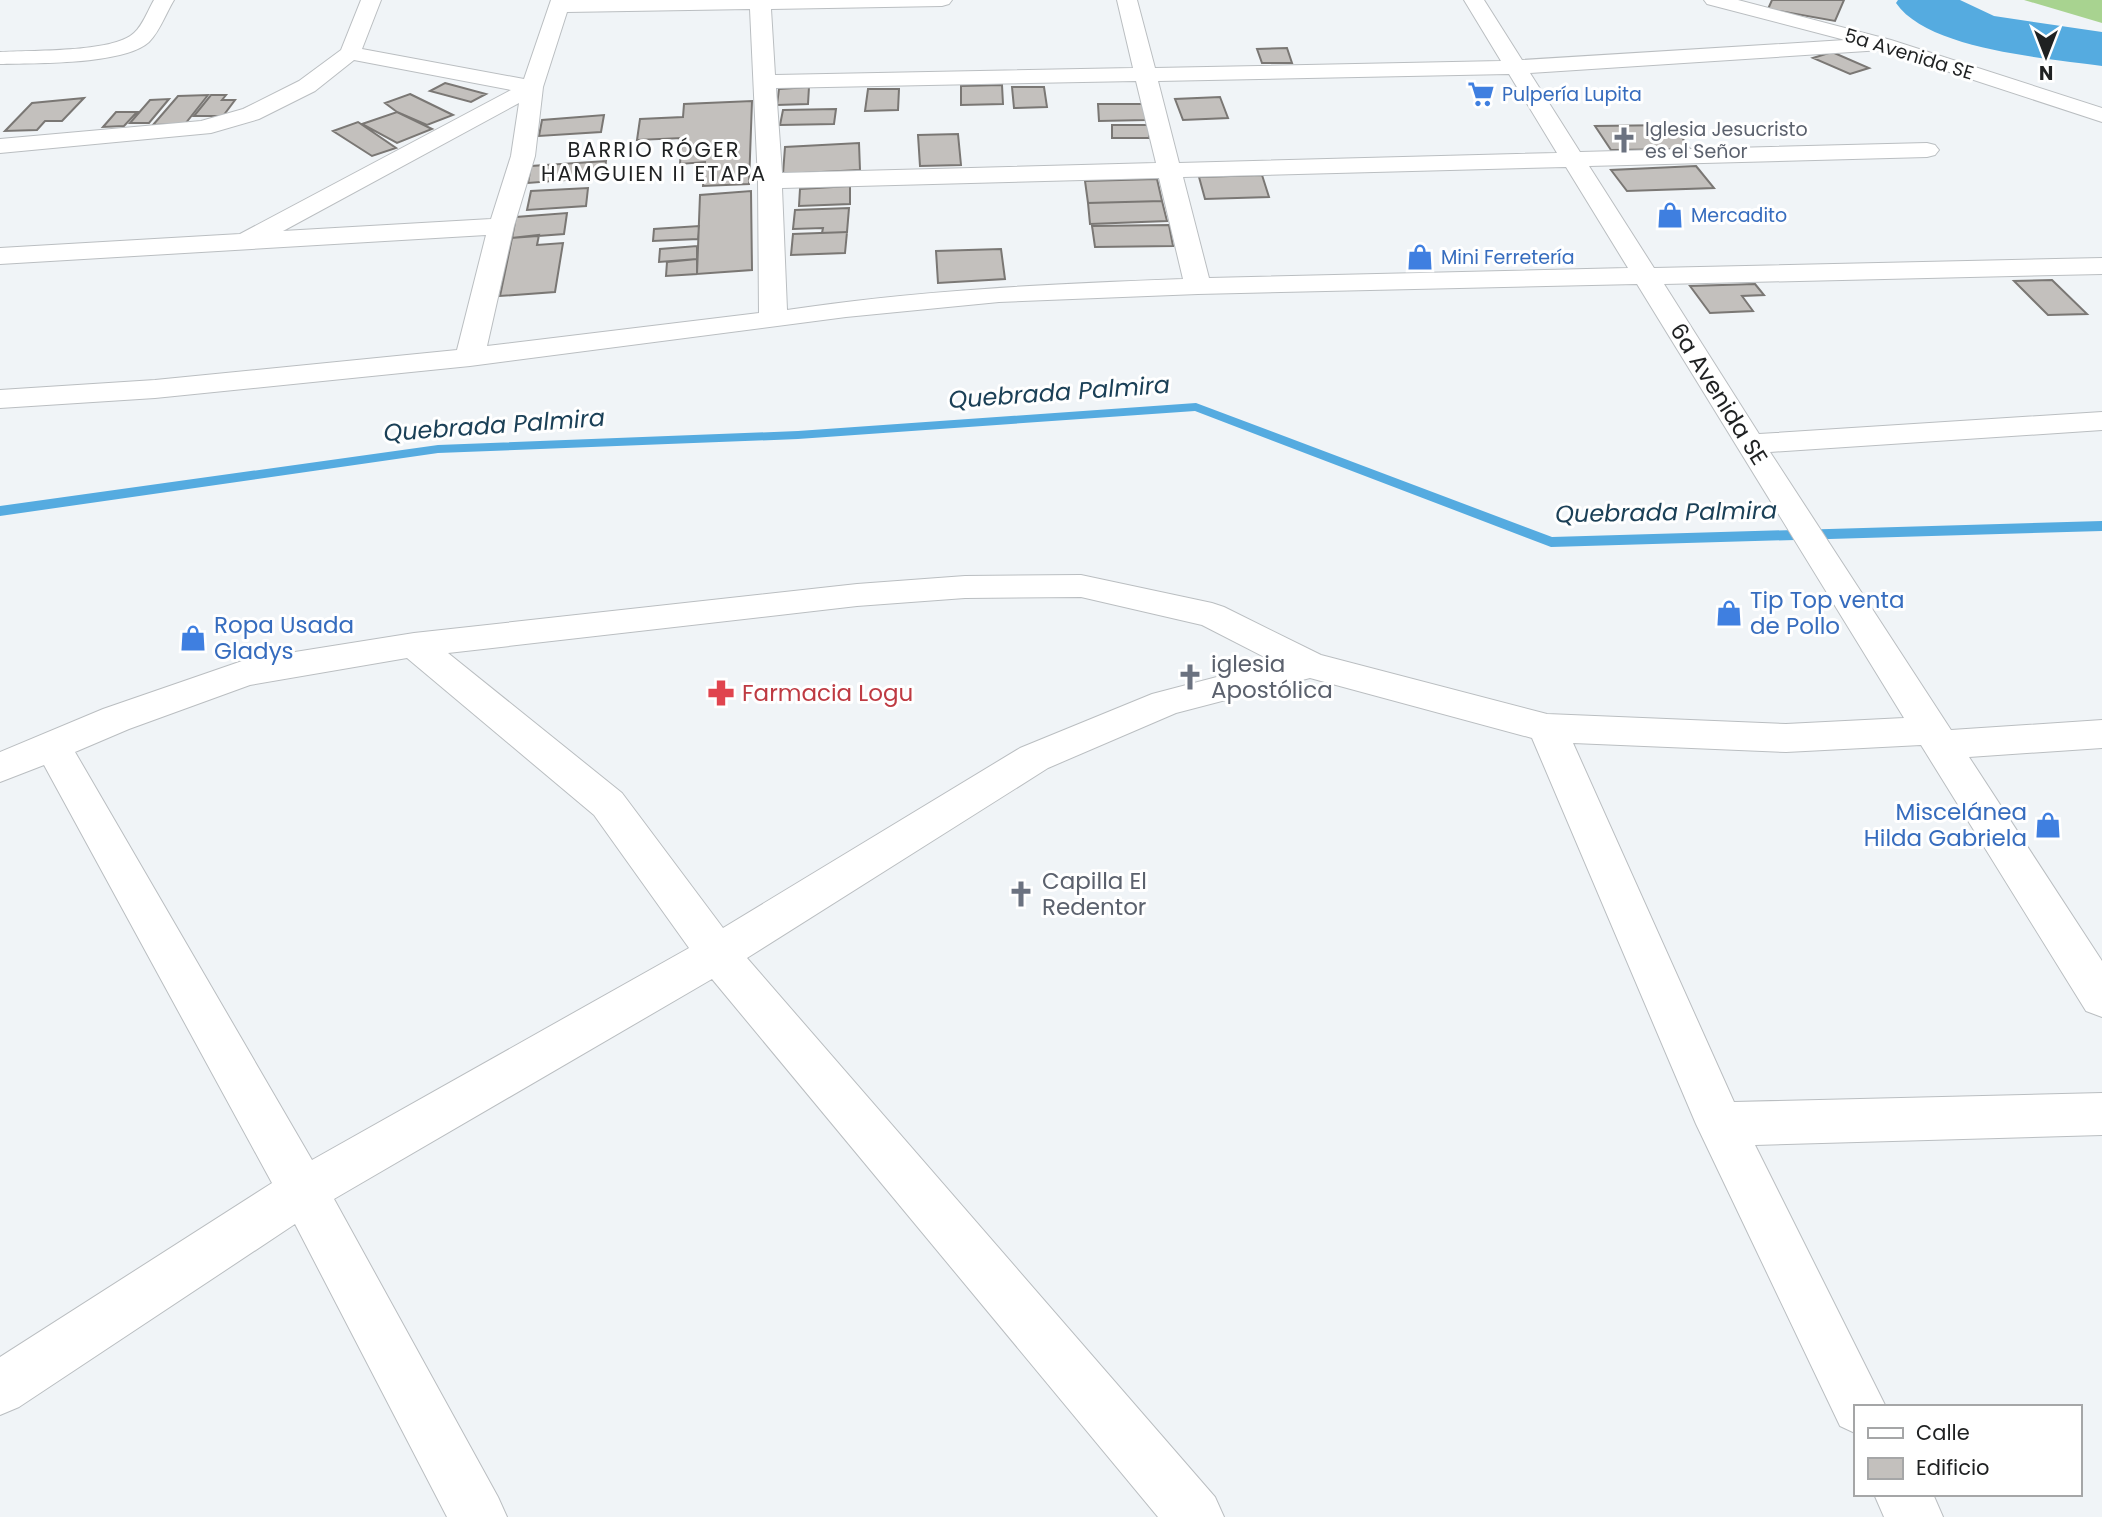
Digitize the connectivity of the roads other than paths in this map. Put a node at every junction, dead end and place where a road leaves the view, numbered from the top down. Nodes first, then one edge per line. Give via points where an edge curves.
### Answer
1 (164, 0) edge
2 (371, 0) edge
3 (942, 0) edge
4 (1126, 0) edge
5 (1474, 0) edge
6 (1714, 0) edge
7 (761, 2) edge
8 (560, 3) edge
9 (1884, 44) junction
10 (350, 53) junction
11 (0, 58) edge
12 (1516, 67) junction
13 (1145, 74) junction
14 (764, 82) junction
15 (532, 87) junction
16 (2102, 115) edge
17 (0, 146) edge
18 (1927, 150) dead end
19 (1572, 160) junction
20 (1169, 170) junction
21 (770, 181) junction
22 (501, 226) junction
23 (246, 241) junction
24 (0, 256) edge
25 (2102, 266) edge
26 (1646, 278) junction
27 (1198, 286) junction
28 (773, 320) junction
29 (470, 357) junction
30 (0, 399) edge
31 (2102, 421) edge
32 (1751, 444) junction
33 (414, 645) junction
34 (1310, 664) junction
35 (1547, 728) junction
36 (2102, 734) edge
37 (1935, 738) junction
38 (52, 746) junction
39 (0, 768) edge
40 (717, 954) junction
41 (2102, 998) edge
42 (2102, 1114) edge
43 (1720, 1124) junction
44 (303, 1191) junction
45 (0, 1388) edge
46 (1858, 1405) edge
47 (1903, 1496) edge
48 (478, 1517) edge
49 (1195, 1517) edge
50 (1914, 1517) edge

1 - 11 street via 140,38 124,47
2 - 10 street
3 - 7 street
4 - 13 street
5 - 12 street, 6a Avenida SE
6 - 9 street, 5a Avenida SE
7 - 8 street
7 - 14 street
8 - 15 street
9 - 12 street
9 - 16 street, 5a Avenida SE
10 - 15 street
10 - 17 street via 307,86 251,114 203,128
12 - 13 street
12 - 19 street, 6a Avenida SE
13 - 14 street
13 - 20 street
14 - 21 street
15 - 22 street via 523,156
15 - 23 street
18 - 19 street
19 - 20 street
19 - 26 street, 6a Avenida SE
20 - 21 street
20 - 27 street
21 - 28 street
22 - 23 street
22 - 29 street
23 - 24 street
25 - 26 street
26 - 27 street
26 - 32 street, 6a Avenida SE
27 - 28 street via 999,294
28 - 29 street
29 - 30 street via 155,389
31 - 32 street
32 - 37 street, 6a Avenida SE
33 - 34 street via 856,595 965,587 1081,586 1212,615
33 - 38 street via 245,673
33 - 40 street via 608,804
34 - 35 street
34 - 40 street via 1165,703 1034,758
35 - 37 street via 1786,738
35 - 43 street
36 - 37 street
37 - 41 street, 6a Avenida SE
38 - 39 street
38 - 44 street
40 - 44 street
40 - 49 street
42 - 43 street
43 - 46 street
44 - 45 street
44 - 48 street
47 - 50 street

